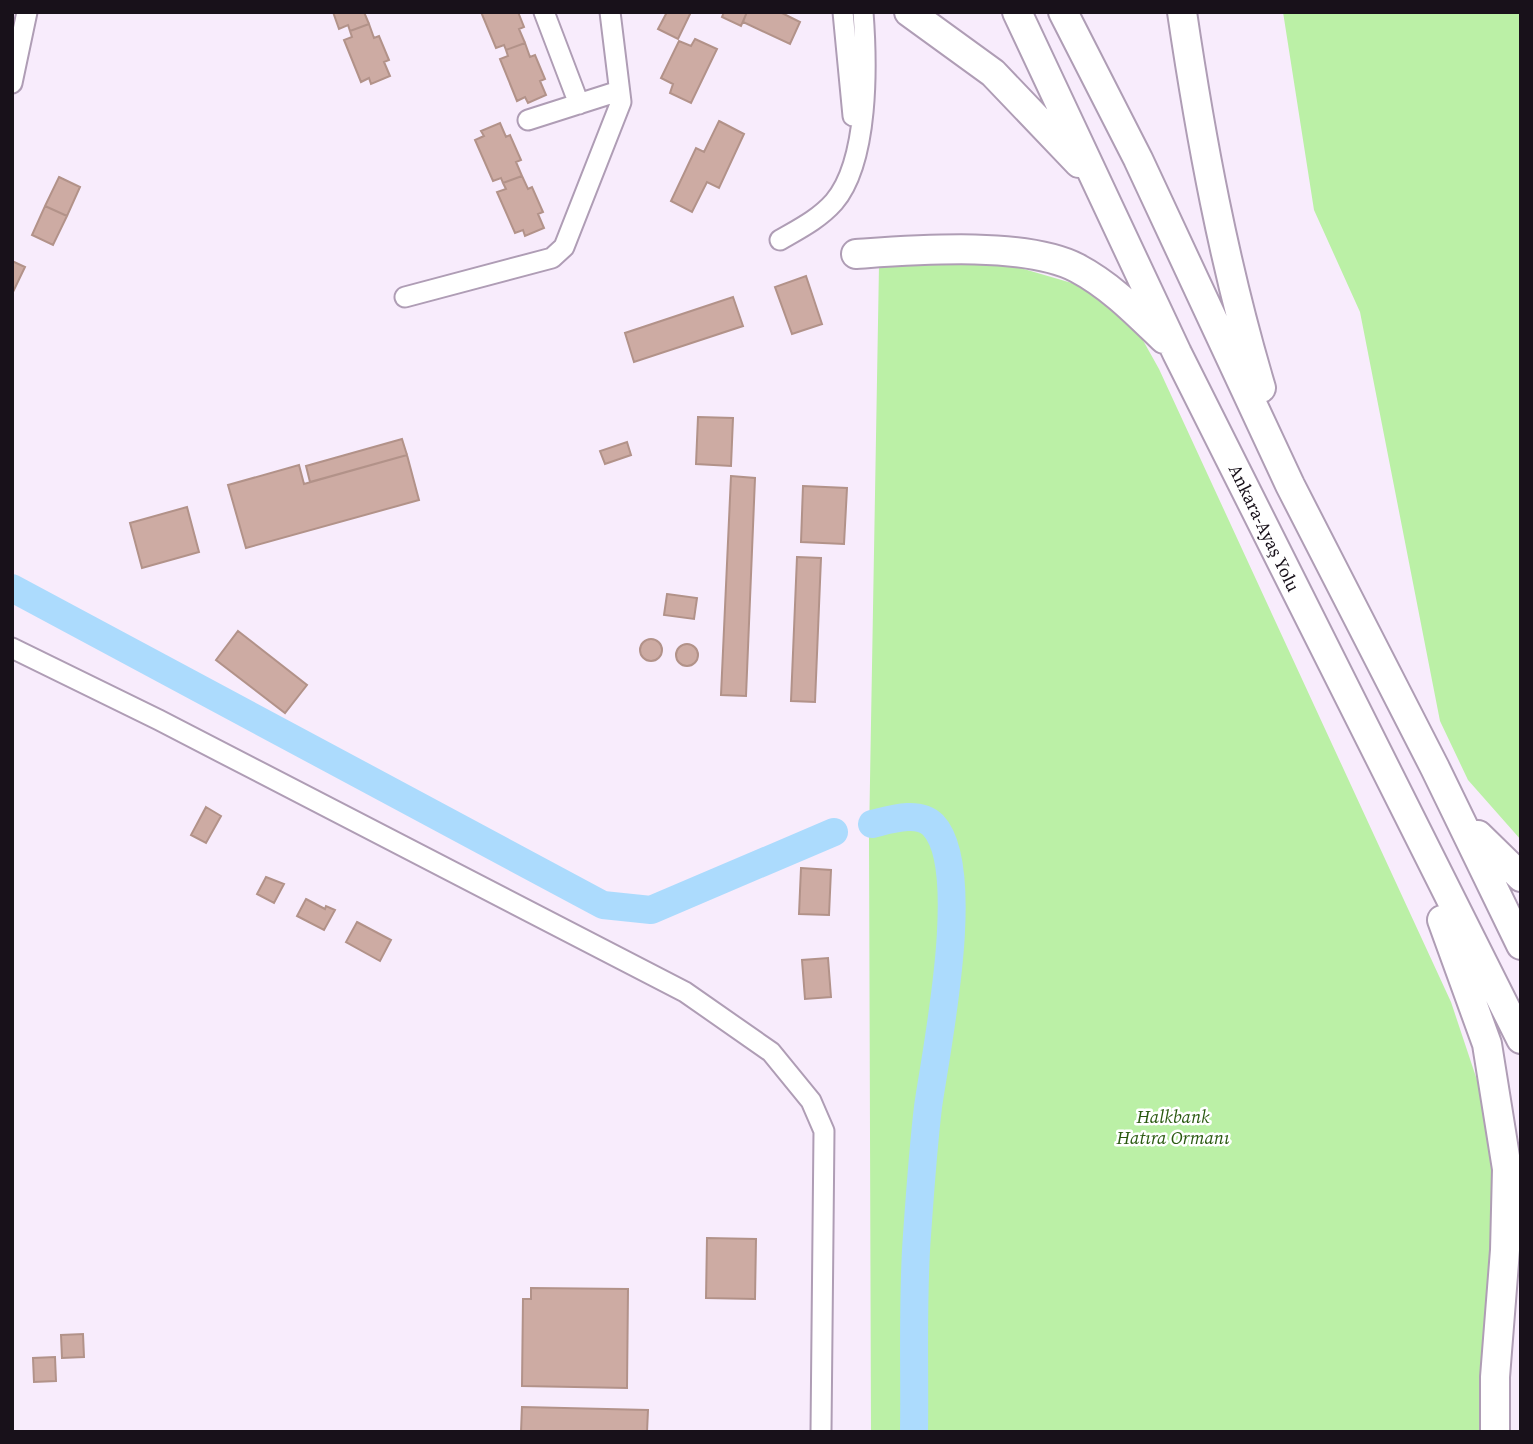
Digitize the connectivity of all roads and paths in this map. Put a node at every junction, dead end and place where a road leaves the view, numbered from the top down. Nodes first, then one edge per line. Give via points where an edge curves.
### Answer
1 (27, 12) edge
2 (544, 12) edge
3 (611, 12) edge
4 (843, 12) edge
5 (863, 12) edge
6 (909, 12) edge
7 (1017, 12) edge
8 (1063, 12) edge
9 (1182, 12) edge
10 (12, 83) edge
11 (619, 91) junction
12 (579, 104) junction
13 (528, 120) dead end
14 (855, 151) junction
15 (1100, 186) junction
16 (780, 240) dead end
17 (856, 254) dead end
18 (405, 297) dead end
19 (1177, 352) junction
20 (1290, 485) junction
21 (12, 648) edge
22 (1372, 745) junction
23 (1436, 768) junction
24 (1521, 877) edge
25 (1521, 945) edge
26 (1521, 1039) edge
27 (821, 1432) edge
28 (1495, 1432) edge

1 - 10 street
2 - 12 street
3 - 11 street
4 - 14 street
5 - 14 street via 863,116
6 - 15 highway via 983,64
7 - 15 highway, Ankara-Ayaş Yolu
8 - 20 highway via 1138,159
9 - 20 highway via 1208,183 1241,321
11 - 12 street
11 - 18 street via 621,102 564,247 552,258
12 - 13 street
14 - 16 street via 835,201
15 - 19 highway, Ankara-Ayaş Yolu
17 - 19 highway via 934,249 1042,255 1077,268 1115,293
19 - 22 highway, Ankara-Ayaş Yolu
20 - 23 highway
21 - 27 street via 685,992 771,1052 811,1101 824,1131
22 - 26 highway, Ankara-Ayaş Yolu
22 - 28 highway via 1457,956 1487,1044 1507,1169
23 - 24 highway via 1482,840
23 - 25 highway

